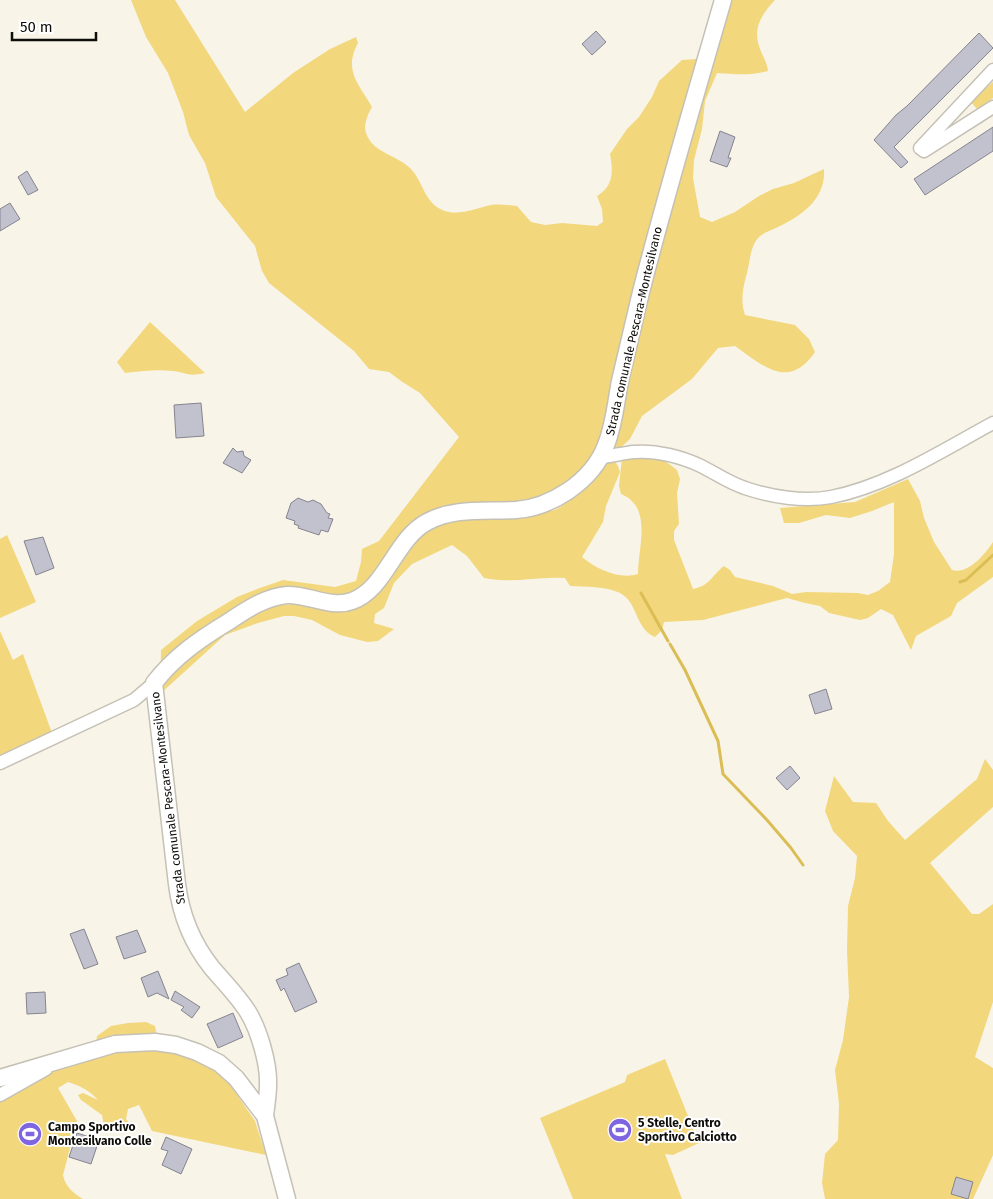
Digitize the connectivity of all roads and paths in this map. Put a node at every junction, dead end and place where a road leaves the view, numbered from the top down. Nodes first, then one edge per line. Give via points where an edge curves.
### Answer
1 (723, 0) edge
2 (993, 70) edge
3 (993, 107) edge
4 (993, 423) edge
5 (601, 457) junction
6 (154, 683) junction
7 (0, 763) edge
8 (58, 1062) junction
9 (3, 1078) edge
10 (0, 1094) edge
11 (265, 1116) junction
12 (287, 1199) edge

1 - 5 street, Strada comunale Pescara-Montesilvano via 657,230 611,429
2 - 3 street via 920,148 924,151
4 - 5 street via 887,479 830,497 772,495 744,488 699,466 659,453 636,452
5 - 6 street, Strada comunale Pescara-Montesilvano via 570,490 544,503 518,510 456,512 420,526 375,584 364,596 351,602 335,603 287,595 250,607 186,649
6 - 7 street via 134,700
6 - 11 street, Strada comunale Pescara-Montesilvano via 182,913 196,945 253,1022 268,1079
8 - 9 street
8 - 10 street
8 - 11 street via 115,1044 176,1044 219,1063 236,1078
11 - 12 street

